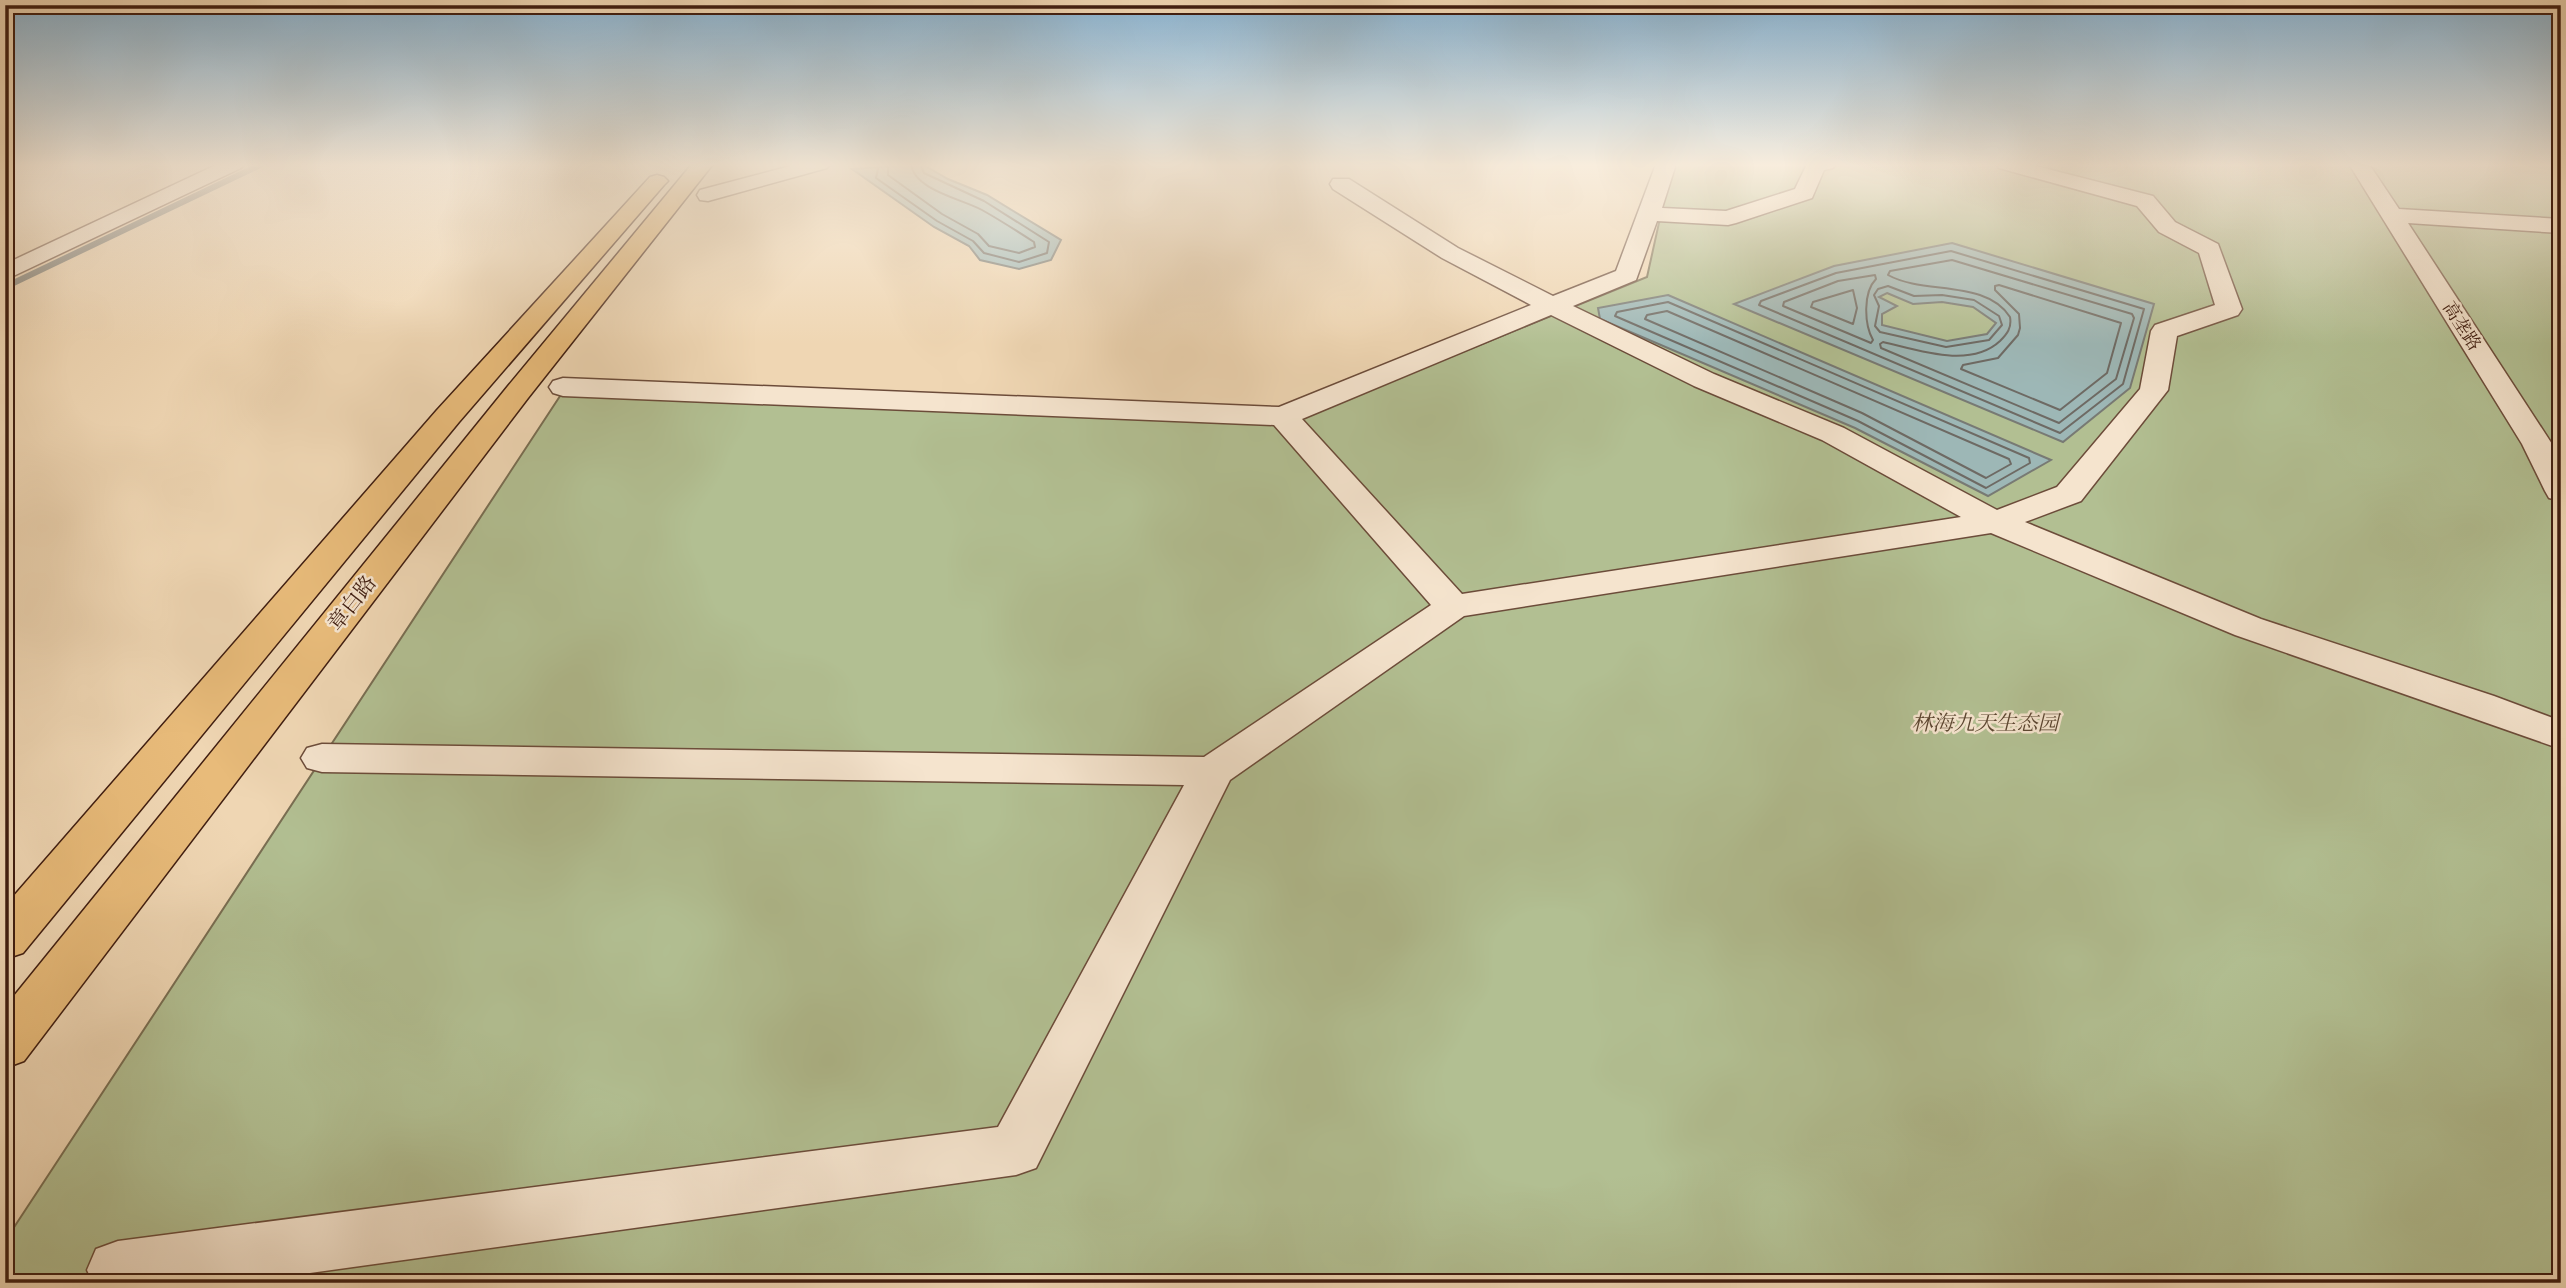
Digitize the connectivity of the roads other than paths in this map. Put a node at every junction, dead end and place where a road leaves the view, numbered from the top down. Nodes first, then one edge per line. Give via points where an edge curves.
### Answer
1 (108, 224) edge
2 (619, 224) edge
3 (666, 224) edge
4 (1405, 224) edge
5 (1645, 224) edge
6 (2165, 224) edge
7 (2397, 224) edge
8 (2532, 224) edge
9 (2561, 226) edge
10 (5, 273) edge
11 (1552, 306) junction
12 (563, 387) dead end
13 (1283, 416) junction
14 (2561, 491) edge
15 (1995, 522) junction
16 (1453, 607) junction
17 (2561, 736) edge
18 (322, 758) dead end
19 (1213, 771) junction
20 (5, 940) edge
21 (5, 1046) edge
22 (118, 1270) dead end

1 - 10 street
2 - 20 highway via 448,416
3 - 21 highway, 章白路 via 518,392
4 - 11 street
5 - 11 street via 1627,275
6 - 15 street via 2210,249 2229,309 2164,331 2154,390 2069,494
7 - 14 street, 高垄路 via 2537,444
8 - 9 street
11 - 13 street
11 - 15 street via 1704,380 1833,434
12 - 13 street
13 - 16 street
15 - 16 street
15 - 17 street via 2248,627
16 - 19 street
18 - 19 street
19 - 22 street via 1016,1150

